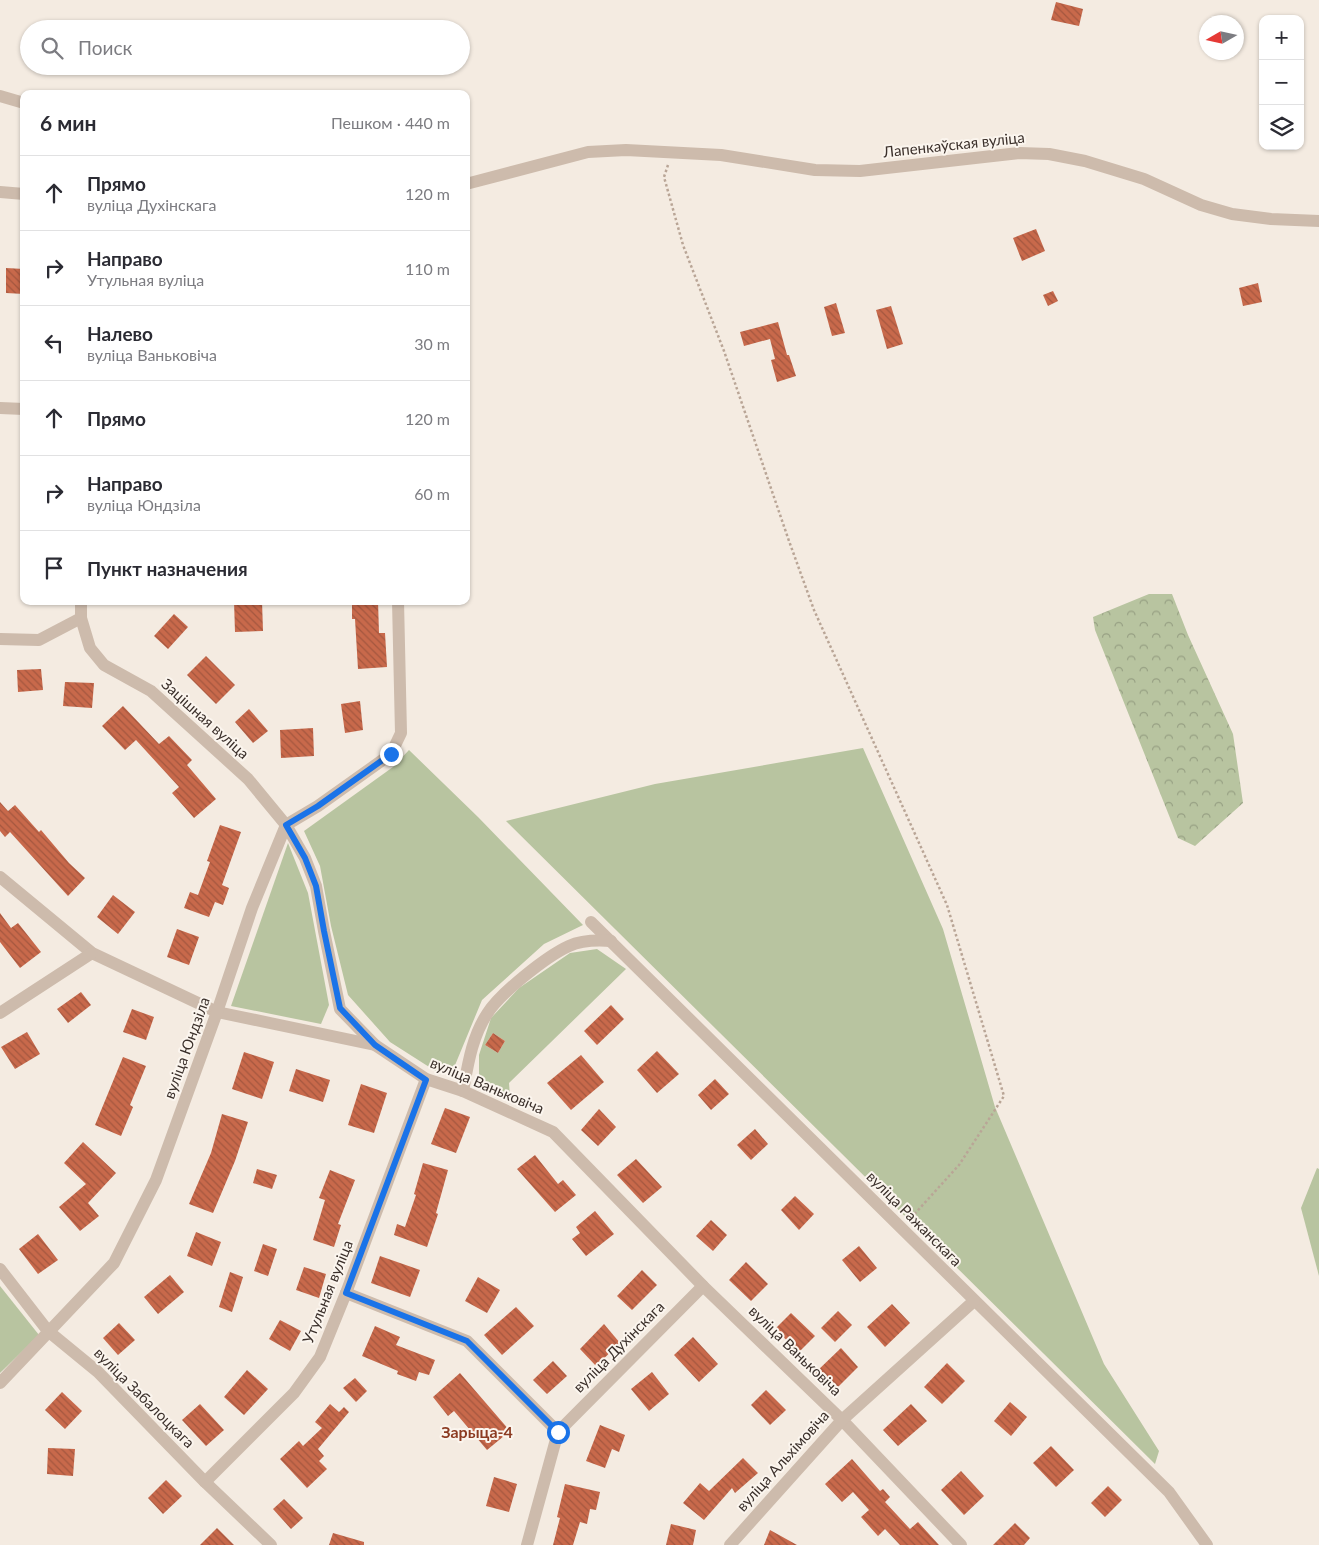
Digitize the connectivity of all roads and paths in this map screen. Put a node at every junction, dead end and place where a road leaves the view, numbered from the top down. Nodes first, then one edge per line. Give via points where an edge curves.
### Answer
1 (0, 96) edge
2 (20, 102) edge
3 (673, 152) junction
4 (470, 183) edge
5 (0, 192) edge
6 (20, 194) edge
7 (1319, 221) edge
8 (0, 408) edge
9 (20, 409) edge
10 (81, 605) edge
11 (398, 605) edge
12 (81, 618) junction
13 (0, 639) edge
14 (286, 825) junction
15 (0, 877) edge
16 (591, 922) dead end
17 (611, 941) junction
18 (92, 953) junction
19 (217, 1012) junction
20 (0, 1013) edge
21 (375, 1045) junction
22 (426, 1080) junction
23 (463, 1091) junction
24 (901, 1228) junction
25 (0, 1269) edge
26 (704, 1286) junction
27 (346, 1293) junction
28 (974, 1301) junction
29 (48, 1331) junction
30 (0, 1383) edge
31 (842, 1420) junction
32 (558, 1432) junction
33 (205, 1482) junction
34 (271, 1545) edge
35 (527, 1545) edge
36 (730, 1545) edge
37 (961, 1545) edge
38 (1207, 1545) edge

1 - 2 street
3 - 4 street, Лапенкаўская вуліца via 588,152
3 - 7 street, Лапенкаўская вуліца via 721,155 815,170 860,171 1019,153 1049,154 1144,179 1201,205 1232,214
3 - 24 path via 664,177 683,245 724,351 814,610 947,905 1004,1096 959,1165
5 - 6 street
8 - 9 street
10 - 12 street, Зацішная вуліца
11 - 14 street via 401,733 391,754
12 - 13 street via 39,640
12 - 14 street, Зацішная вуліца via 90,648 104,665 151,691 248,779
14 - 19 street, вуліца Юндзіла via 252,908
14 - 21 street, Зацішная вуліца via 316,886 340,1008
15 - 18 street, вуліца Ваньковіча
16 - 17 street, вуліца Ражанскага
17 - 23 street via 570,945 512,987 487,1014 472,1044
17 - 24 street, вуліца Ражанскага
18 - 19 street, вуліца Ваньковіча
18 - 20 street
19 - 21 street, вуліца Ваньковіча
19 - 29 street, вуліца Юндзіла via 156,1180 114,1263
21 - 22 street, вуліца Ваньковіча
22 - 23 street, вуліца Ваньковіча
22 - 27 street, Утульная вуліца
23 - 26 street, вуліца Ваньковіча via 552,1132
24 - 28 street, вуліца Ражанскага
25 - 29 street, вуліца Забалоцкага
26 - 31 street, вуліца Ваньковіча
26 - 32 street, вуліца Духінскага
27 - 32 street via 467,1341
27 - 33 street, Утульная вуліца via 320,1357 294,1393
28 - 31 street, вуліца Альхімовіча
28 - 38 street, вуліца Ражанскага via 1168,1492
29 - 30 street, вуліца Юндзіла
29 - 33 street, вуліца Забалоцкага via 98,1372
31 - 36 street, вуліца Альхімовіча
31 - 37 street, вуліца Ваньковіча
32 - 35 street, вуліца Духінскага
33 - 34 street, вуліца Забалоцкага

